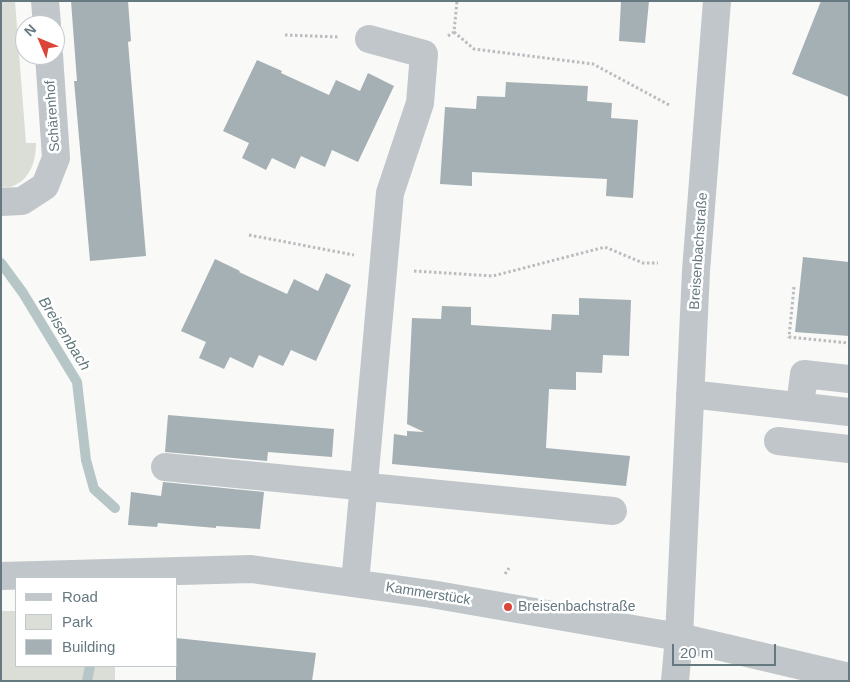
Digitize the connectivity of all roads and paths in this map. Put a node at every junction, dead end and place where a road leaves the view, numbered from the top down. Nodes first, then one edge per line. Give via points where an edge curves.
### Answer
1 (45, 1) edge
2 (717, 1) edge
3 (46, 15) edge
4 (454, 32) dead end
5 (285, 35) dead end
6 (369, 39) joint
7 (50, 65) edge
8 (671, 106) dead end
9 (1, 202) edge
10 (249, 235) dead end
11 (658, 263) dead end
12 (383, 265) junction
13 (794, 287) dead end
14 (849, 343) edge
15 (849, 379) edge
16 (690, 394) junction
17 (800, 406) junction
18 (849, 412) edge
19 (778, 441) dead end
20 (849, 450) edge
21 (165, 467) dead end
22 (364, 486) junction
23 (613, 511) dead end
24 (1, 576) edge
25 (355, 583) junction
26 (679, 637) junction
27 (849, 677) edge
28 (675, 681) edge

1 - 3 street
2 - 16 street, Breisenbachstraße
4 - 8 path via 474,49 593,64
5 - 6 path
6 - 12 street via 424,54 420,103 390,193
7 - 9 street, Schärenhof via 56,158 45,186 22,201
10 - 12 path
11 - 12 path via 643,263 605,247 493,276
12 - 22 street
13 - 14 path via 789,337
15 - 17 street via 804,374
16 - 17 street
16 - 26 street, Breisenbachstraße
17 - 18 street
19 - 20 street
21 - 22 street
22 - 23 street
22 - 25 street
24 - 25 street, Kammerstück via 251,569
25 - 26 street, Kammerstück
26 - 27 street, Kammerstück
26 - 28 street, Breisenbachstraße

